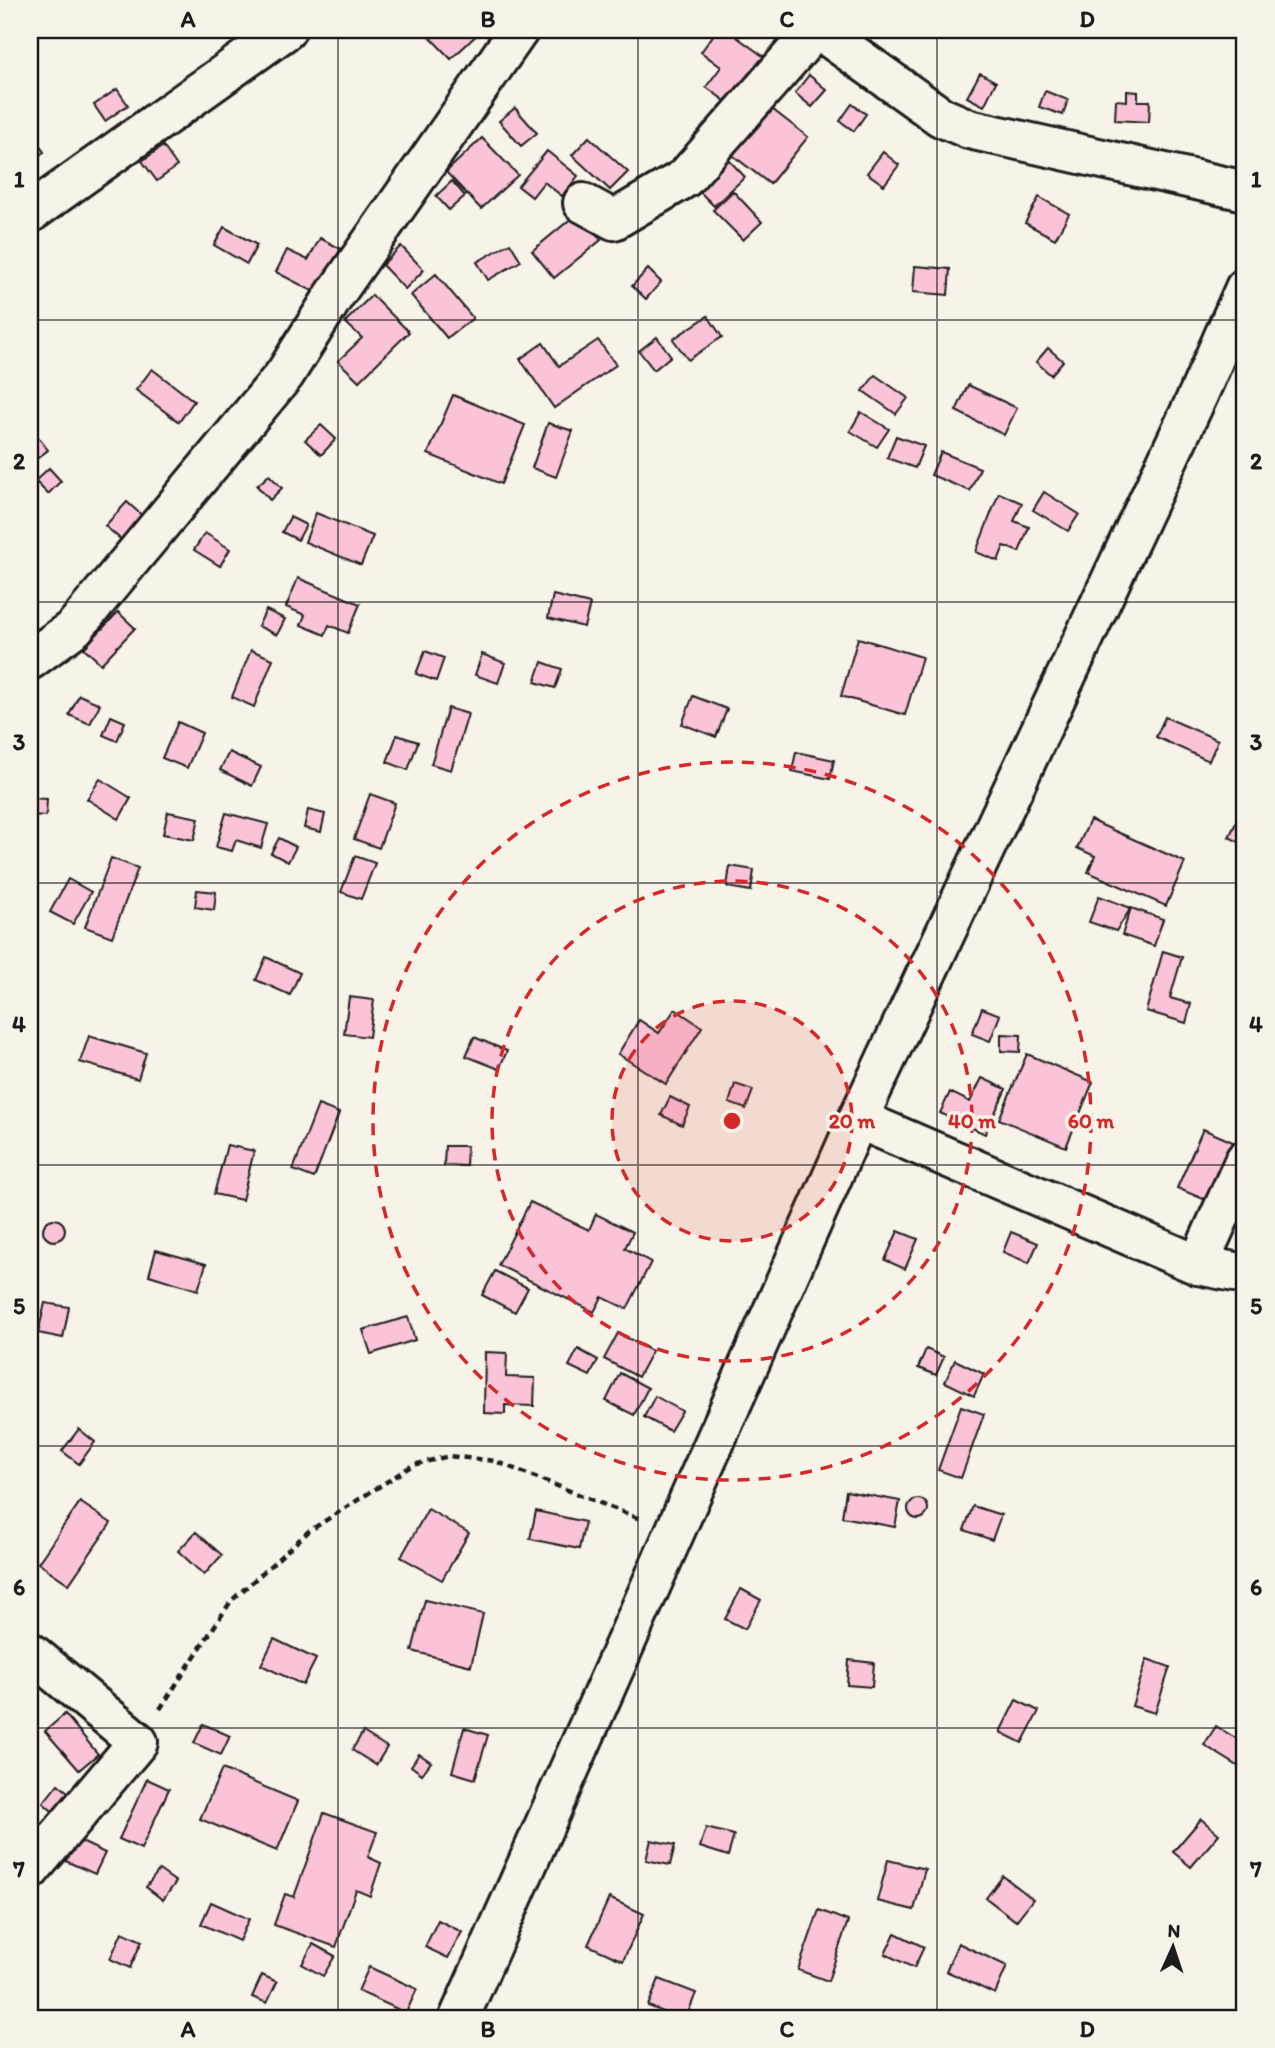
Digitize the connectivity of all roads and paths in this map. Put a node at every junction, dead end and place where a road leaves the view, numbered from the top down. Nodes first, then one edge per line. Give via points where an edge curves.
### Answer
1 (286, 30) edge
2 (519, 30) edge
3 (817, 30) edge
4 (1245, 191) edge
5 (583, 203) dead end
6 (30, 213) edge
7 (1245, 288) edge
8 (30, 660) edge
9 (858, 1119) junction
10 (1245, 1160) edge
11 (1198, 1265) junction
12 (1245, 1274) edge
13 (674, 1532) junction
14 (30, 1652) edge
15 (138, 1742) junction
16 (30, 1870) edge
17 (459, 2018) edge

1 - 6 street
2 - 8 street via 285,374 74,628
3 - 4 street via 941,117 969,129
3 - 5 street via 685,178 614,220
7 - 9 street
9 - 11 street
9 - 13 street
10 - 11 street
11 - 12 street
13 - 15 path via 495,1461 449,1456 413,1465 309,1531 231,1601
13 - 17 street
14 - 15 street
15 - 16 street

